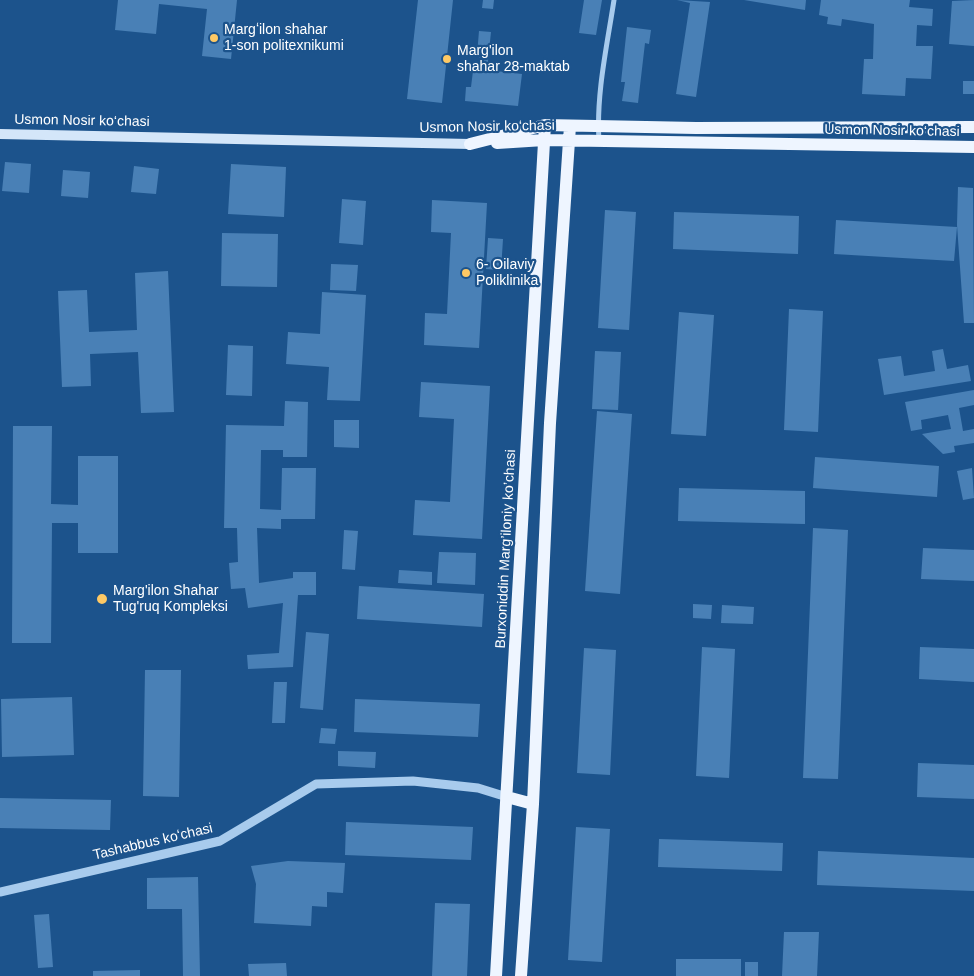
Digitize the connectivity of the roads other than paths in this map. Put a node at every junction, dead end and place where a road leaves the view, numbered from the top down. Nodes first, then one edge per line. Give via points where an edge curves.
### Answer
1 (614, 0) edge
2 (545, 125) junction
3 (570, 126) junction
4 (598, 127) junction
5 (974, 127) edge
6 (0, 134) edge
7 (544, 140) junction
8 (569, 141) junction
9 (599, 142) junction
10 (470, 144) junction
11 (974, 148) edge
12 (507, 797) junction
13 (533, 804) junction
14 (0, 892) edge
15 (496, 976) edge
16 (521, 976) edge

1 - 4 street
2 - 3 main road, Usmon Nosir ko‘chasi
2 - 7 main road, Burxoniddin Marg’iloniy ko’chasi
2 - 10 main road, Usmon Nosir ko‘chasi
3 - 4 main road, Usmon Nosir ko‘chasi
3 - 8 main road
4 - 5 main road, Usmon Nosir ko‘chasi
4 - 9 street
6 - 10 main road, Usmon Nosir ko‘chasi
7 - 8 main road, Usmon Nosir ko‘chasi
7 - 10 main road, Usmon Nosir ko‘chasi
7 - 12 main road, Burxoniddin Marg’iloniy ko’chasi
8 - 9 main road, Usmon Nosir ko‘chasi
8 - 13 main road via 550,422
9 - 11 main road, Usmon Nosir ko‘chasi
12 - 13 main road
12 - 14 street, Tashabbus koʻchasi via 478,788 413,781 316,784 220,841
12 - 15 main road, Burxoniddin Marg’iloniy ko’chasi
13 - 16 main road

